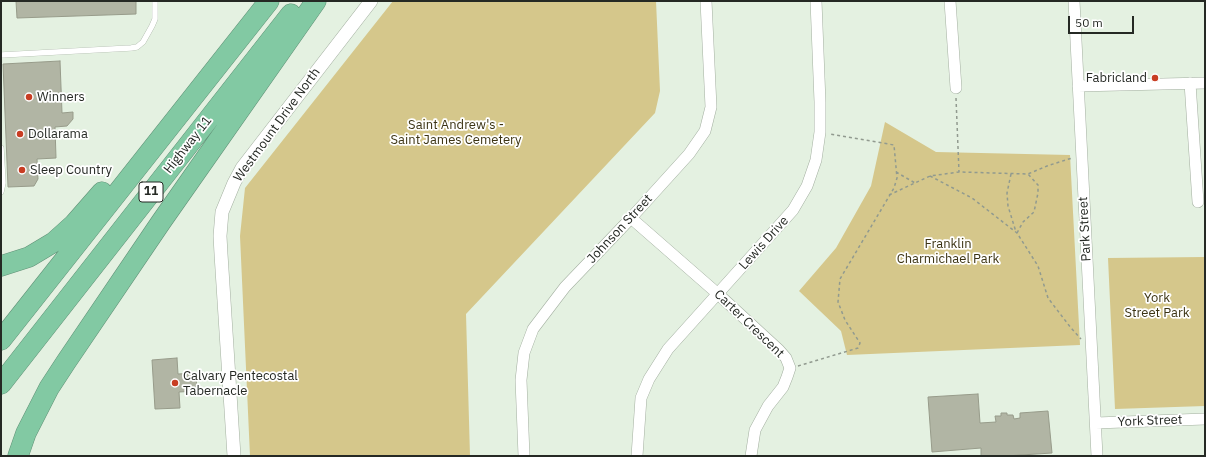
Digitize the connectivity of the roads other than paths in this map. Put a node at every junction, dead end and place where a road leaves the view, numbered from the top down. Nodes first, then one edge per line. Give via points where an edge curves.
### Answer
1 (155, 1) edge
2 (269, 1) edge
3 (302, 1) edge
4 (316, 1) edge
5 (371, 1) edge
6 (706, 1) edge
7 (816, 1) edge
8 (950, 1) edge
9 (1074, 1) edge
10 (1, 55) edge
11 (1190, 83) junction
12 (1205, 83) edge
13 (1078, 86) junction
14 (956, 88) road end
15 (193, 97) junction
16 (1, 148) edge
17 (1, 192) edge
18 (1198, 202) dead end
19 (631, 218) junction
20 (1, 266) edge
21 (718, 294) junction
22 (1, 340) edge
23 (1, 384) edge
24 (1205, 419) edge
25 (1096, 423) junction
26 (18, 456) edge
27 (234, 456) edge
28 (524, 456) edge
29 (637, 456) edge
30 (751, 456) edge
31 (1097, 456) edge

1 - 10 lane via 155,19 143,42 137,47
2 - 15 highway, Highway 11 / 11
3 - 23 highway, Highway 11 / 11
4 - 26 highway via 66,362 29,427
5 - 27 street, Westmount Drive North via 242,168 222,212 220,254
6 - 19 street, Johnson Street via 711,107 705,131 689,154
7 - 21 street, Lewis Drive via 820,102 820,132 816,160 807,186 793,210
8 - 14 street
9 - 13 street, Park Street
11 - 12 street
11 - 13 street
11 - 18 street
13 - 25 street, Park Street
15 - 20 highway via 163,121 74,224 54,242 29,257
15 - 22 highway, Highway 11 / 11
16 - 17 lane
19 - 21 street, Carter Crescent
19 - 28 street, Johnson Street via 565,287 533,329 524,353 521,380
21 - 29 street, Lewis Drive via 668,349 648,378 641,398
21 - 30 street, Carter Crescent via 779,350 790,368 782,387 755,430
24 - 25 street, York Street
25 - 31 street, Park Street

